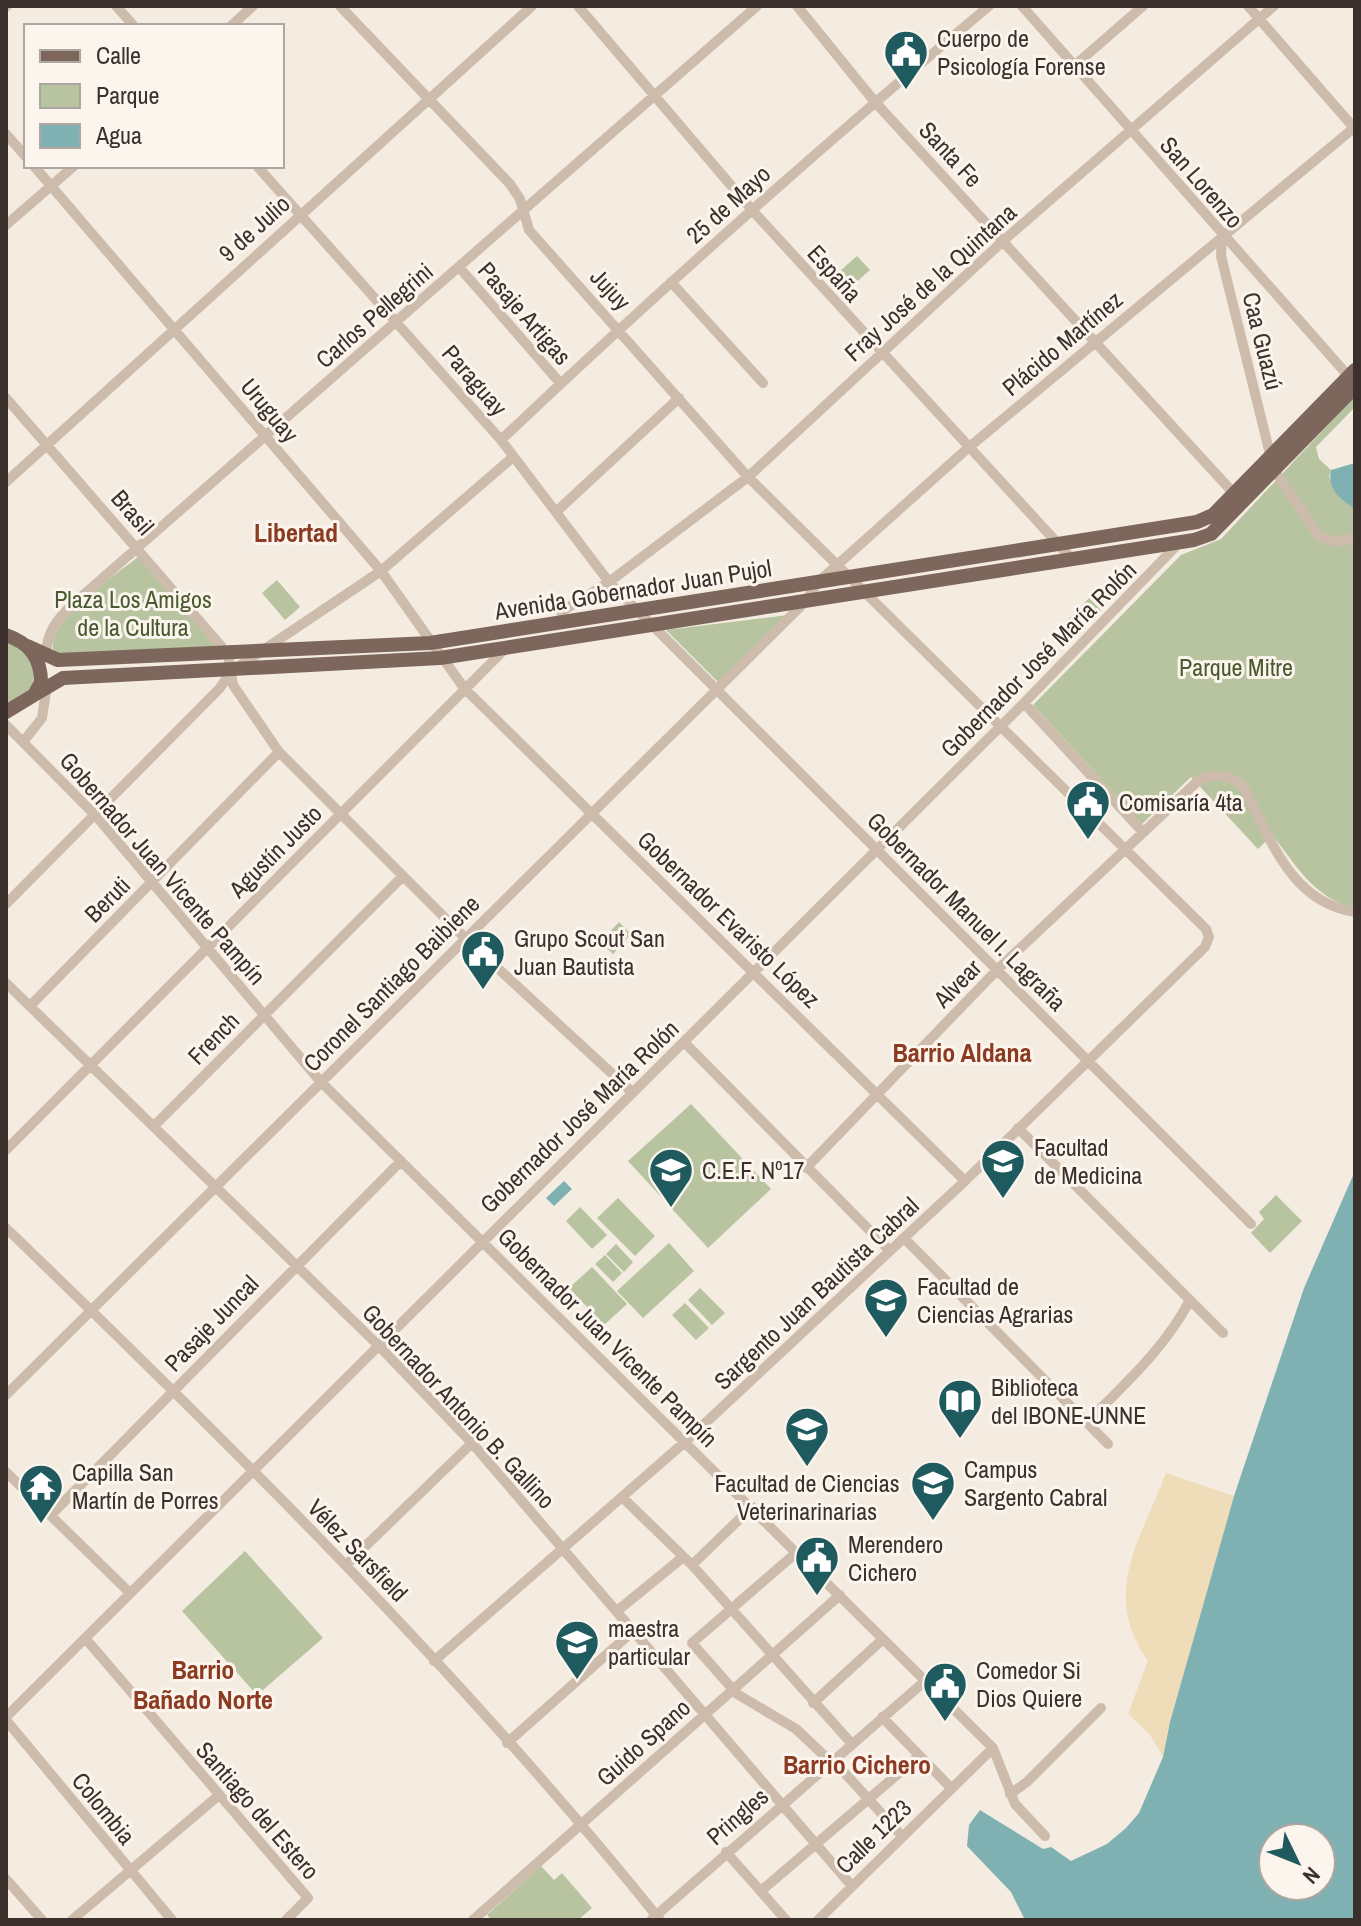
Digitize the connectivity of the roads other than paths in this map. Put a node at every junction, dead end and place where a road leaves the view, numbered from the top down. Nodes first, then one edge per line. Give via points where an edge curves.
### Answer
1 (116, 6) edge
2 (253, 6) edge
3 (340, 6) edge
4 (532, 6) edge
5 (578, 6) edge
6 (757, 6) edge
7 (797, 6) edge
8 (989, 6) edge
9 (1022, 6) edge
10 (1143, 6) edge
11 (1248, 6) edge
12 (1274, 6) edge
13 (1260, 19) junction
14 (132, 24) edge
15 (233, 24) edge
16 (1074, 66) junction
17 (656, 94) junction
18 (429, 98) junction
19 (875, 102) junction
20 (1355, 128) edge
21 (1131, 131) junction
22 (6, 134) edge
23 (24, 155) edge
24 (36, 168) edge
25 (72, 168) edge
26 (259, 168) edge
27 (52, 186) junction
28 (524, 210) junction
29 (752, 210) junction
30 (300, 214) junction
31 (6, 225) edge
32 (1222, 236) junction
33 (1003, 241) junction
34 (459, 267) junction
35 (671, 282) junction
36 (398, 323) junction
37 (619, 328) junction
38 (174, 329) junction
39 (1094, 342) junction
40 (882, 353) junction
41 (1353, 379) edge
42 (763, 383) dead end
43 (561, 384) junction
44 (6, 398) edge
45 (679, 398) junction
46 (265, 435) junction
47 (501, 440) junction
48 (47, 445) junction
49 (968, 448) junction
50 (513, 457) junction
51 (1272, 463) junction
52 (748, 477) junction
53 (6, 482) edge
54 (1238, 497) junction
55 (556, 512) junction
56 (1355, 538) edge
57 (1179, 543) junction
58 (1058, 544) junction
59 (138, 547) junction
60 (1072, 559) junction
61 (838, 567) junction
62 (381, 571) junction
63 (851, 579) junction
64 (609, 582) junction
65 (817, 583) junction
66 (866, 592) junction
67 (806, 601) junction
68 (561, 612) dead end
69 (648, 619) junction
70 (6, 635) edge
71 (430, 643) junction
72 (505, 649) junction
73 (265, 652) junction
74 (228, 654) junction
75 (440, 658) junction
76 (44, 664) junction
77 (232, 671) junction
78 (47, 685) junction
79 (464, 688) junction
80 (718, 692) junction
81 (34, 695) junction
82 (1024, 703) junction
83 (6, 712) edge
84 (6, 725) edge
85 (1000, 726) junction
86 (23, 742) junction
87 (279, 752) junction
88 (590, 814) junction
89 (339, 815) junction
90 (96, 816) junction
91 (1142, 831) junction
92 (1124, 849) junction
93 (876, 850) junction
94 (402, 877) junction
95 (153, 881) junction
96 (6, 904) edge
97 (1355, 912) edge
98 (1209, 937) joint
99 (466, 939) junction
100 (208, 946) junction
101 (998, 969) junction
102 (755, 971) junction
103 (6, 983) edge
104 (30, 1006) junction
105 (264, 1014) junction
106 (684, 1042) junction
107 (1089, 1060) junction
108 (90, 1064) junction
109 (320, 1081) junction
110 (632, 1092) junction
111 (879, 1092) junction
112 (154, 1126) junction
113 (1018, 1128) junction
114 (6, 1150) edge
115 (401, 1161) junction
116 (806, 1168) junction
117 (965, 1181) junction
118 (213, 1188) junction
119 (1251, 1224) dead end
120 (6, 1228) edge
121 (904, 1238) junction
122 (481, 1240) junction
123 (890, 1251) junction
124 (294, 1265) junction
125 (1190, 1300) junction
126 (92, 1311) junction
127 (1223, 1333) dead end
128 (378, 1345) junction
129 (173, 1391) junction
130 (6, 1395) edge
131 (1087, 1422) junction
132 (686, 1441) junction
133 (472, 1443) junction
134 (1108, 1444) dead end
135 (6, 1472) edge
136 (254, 1472) junction
137 (622, 1497) junction
138 (752, 1507) junction
139 (51, 1515) junction
140 (564, 1548) junction
141 (797, 1552) junction
142 (682, 1558) junction
143 (346, 1565) junction
144 (692, 1565) junction
145 (129, 1592) junction
146 (840, 1595) junction
147 (729, 1610) junction
148 (617, 1611) junction
149 (633, 1631) junction
150 (85, 1638) junction
151 (883, 1639) junction
152 (770, 1656) junction
153 (434, 1661) junction
154 (925, 1681) junction
155 (732, 1689) junction
156 (813, 1703) junction
157 (1101, 1708) dead end
158 (704, 1712) junction
159 (882, 1717) junction
160 (6, 1719) edge
161 (507, 1743) junction
162 (852, 1744) junction
163 (993, 1748) junction
164 (919, 1756) junction
165 (832, 1761) junction
166 (951, 1788) junction
167 (1010, 1794) junction
168 (218, 1796) junction
169 (870, 1798) junction
170 (782, 1803) junction
171 (580, 1827) junction
172 (901, 1835) junction
173 (1045, 1836) dead end
174 (817, 1843) junction
175 (726, 1852) junction
176 (129, 1869) junction
177 (6, 1879) edge
178 (851, 1885) junction
179 (761, 1891) junction
180 (300, 1915) edge
181 (655, 1918) edge
182 (42, 1920) edge
183 (72, 1920) edge
184 (172, 1920) edge
185 (286, 1920) edge
186 (473, 1920) edge
187 (786, 1920) edge
188 (818, 1920) edge

1 - 14 street
2 - 15 street
3 - 18 street, Jujuy
4 - 18 street, 9 de Julio
5 - 17 street, España
6 - 17 street, Carlos Pellegrini
7 - 19 street, Santa Fe
8 - 19 street, 25 de Mayo
9 - 16 street, San Lorenzo
10 - 16 street
11 - 13 street
12 - 13 street, Fray José de la Quintana
13 - 20 street
13 - 21 street, Fray José de la Quintana
16 - 21 street, San Lorenzo
17 - 28 street, Carlos Pellegrini
17 - 29 street, España
18 - 28 street, Jujuy via 510,184
18 - 30 street, 9 de Julio
19 - 29 street, 25 de Mayo
19 - 33 street, Santa Fe
20 - 32 street, Plácido Martínez
21 - 32 street, San Lorenzo
21 - 33 street, Fray José de la Quintana
22 - 23 street
24 - 27 street, Uruguay
25 - 27 street
26 - 30 street, Paraguay
27 - 31 street
27 - 38 street, Uruguay
28 - 34 street, Carlos Pellegrini
28 - 37 street, Jujuy via 529,230
29 - 35 street, 25 de Mayo
29 - 40 street, España
30 - 36 street, Paraguay
30 - 38 street, 9 de Julio
32 - 39 street, Plácido Martínez
32 - 41 street, San Lorenzo
32 - 51 street, Caa Guazú via 1221,256
33 - 39 street, Santa Fe
33 - 40 street, Fray José de la Quintana
34 - 36 street, Carlos Pellegrini
34 - 43 street, Pasaje Artigas
35 - 37 street, 25 de Mayo
35 - 42 street
36 - 46 street, Carlos Pellegrini
36 - 47 street, Paraguay
37 - 43 street, 25 de Mayo
37 - 45 street, Jujuy
38 - 46 street, Uruguay
38 - 48 street, 9 de Julio
39 - 49 street, Plácido Martínez
39 - 54 street, Santa Fe
40 - 49 street, España
40 - 52 street, Fray José de la Quintana
41 - 51 main road
43 - 47 street, 25 de Mayo
44 - 48 street, Brasil
45 - 52 street, Jujuy
45 - 55 street
46 - 59 street, Carlos Pellegrini
46 - 62 street, Uruguay
47 - 50 street, Paraguay
48 - 53 street, 9 de Julio
48 - 59 street, Brasil
49 - 58 street, España
49 - 61 street, Plácido Martínez
50 - 55 street, Paraguay
50 - 62 street
51 - 54 main road
51 - 56 street via 1319,536 1337,542
52 - 61 street, Jujuy
52 - 64 street, Fray José de la Quintana
54 - 57 main road, Avenida Gobernador Juan Pujol via 1211,534
54 - 58 main road, Avenida Gobernador Juan Pujol via 1197,522
55 - 64 street, Paraguay
57 - 60 main road, Avenida Gobernador Juan Pujol
57 - 82 street, Gobernador José María Rolón
58 - 60 street, España
58 - 63 main road, Avenida Gobernador Juan Pujol
59 - 74 street, Brasil
59 - 76 street, Carlos Pellegrini via 57,619
60 - 66 main road, Avenida Gobernador Juan Pujol
61 - 63 street, Jujuy
61 - 65 street, Plácido Martínez
62 - 71 street, Uruguay
62 - 73 street
63 - 65 main road, Avenida Gobernador Juan Pujol
63 - 66 street, Jujuy
64 - 68 street, Fray José de la Quintana
64 - 69 street, Paraguay
65 - 67 street, Plácido Martínez
65 - 69 main road, Avenida Gobernador Juan Pujol
66 - 67 main road, Avenida Gobernador Juan Pujol
66 - 85 street, Jujuy
67 - 69 main road, Avenida Gobernador Juan Pujol
67 - 80 street, Coronel Santiago Baibiene
69 - 71 main road, Avenida Gobernador Juan Pujol
69 - 72 main road, Avenida Gobernador Juan Pujol via 624,630
69 - 80 street, Gobernador Manuel I. Lagraña
70 - 76 main road
71 - 73 main road, Avenida Gobernador Juan Pujol
71 - 75 street, Uruguay
72 - 75 main road, Avenida Gobernador Juan Pujol
72 - 79 street, Agustín Justo
73 - 74 main road, Avenida Gobernador Juan Pujol
73 - 77 street
74 - 76 main road, Avenida Gobernador Juan Pujol
74 - 77 street
75 - 77 main road, Avenida Gobernador Juan Pujol
75 - 79 street, Uruguay
76 - 81 main road
77 - 78 main road, Avenida Gobernador Juan Pujol via 63,678
77 - 87 street via 233,685
77 - 90 street
78 - 81 main road, Avenida Gobernador Juan Pujol
78 - 86 street via 42,718
79 - 88 street, Gobernador Evaristo López
79 - 89 street, Agustín Justo
80 - 88 street, Coronel Santiago Baibiene
80 - 93 street, Gobernador Manuel I. Lagraña
81 - 83 main road, Avenida Gobernador Juan Pujol
82 - 85 street, Gobernador José María Rolón
82 - 91 street
84 - 86 street, Gobernador Juan Vicente Pampín
85 - 92 street, Jujuy
85 - 93 street, Gobernador José María Rolón
86 - 90 street, Gobernador Juan Vicente Pampín
87 - 89 street
87 - 95 street, Beruti
88 - 99 street, Coronel Santiago Baibiene
88 - 102 street, Gobernador Evaristo López
89 - 94 street
89 - 100 street, Agustín Justo
90 - 95 street, Gobernador Juan Vicente Pampín
90 - 96 street
91 - 92 street, Alvear
91 - 97 street, Alvear via 1200,779 1213,775 1237,780 1280,862 1325,904
92 - 98 street, Jujuy
92 - 101 street, Alvear
93 - 101 street, Gobernador Manuel I. Lagraña
93 - 102 street, Gobernador José María Rolón
94 - 99 street
94 - 105 street, French
95 - 100 street, Gobernador Juan Vicente Pampín
95 - 104 street, Beruti
98 - 107 street, Sargento Juan Bautista Cabral via 1205,947
99 - 109 street, Coronel Santiago Baibiene
99 - 110 street
100 - 105 street, Gobernador Juan Vicente Pampín
100 - 108 street, Agustín Justo
101 - 107 street, Gobernador Manuel I. Lagraña
101 - 111 street, Alvear
102 - 106 street, Gobernador José María Rolón
102 - 111 street, Gobernador Evaristo López
103 - 104 street, Gobernador Antonio B. Gallino
104 - 108 street, Gobernador Antonio B. Gallino
105 - 109 street, Gobernador Juan Vicente Pampín
105 - 112 street, French
106 - 110 street, Gobernador José María Rolón
106 - 116 street
107 - 113 street, Sargento Juan Bautista Cabral
107 - 119 street, Gobernador Manuel I. Lagraña
108 - 112 street, Gobernador Antonio B. Gallino
108 - 114 street, Agustín Justo
109 - 115 street, Gobernador Juan Vicente Pampín
109 - 118 street, Coronel Santiago Baibiene
110 - 122 street, Gobernador José María Rolón
111 - 116 street, Alvear
111 - 117 street, Gobernador Evaristo López
112 - 118 street, Gobernador Antonio B. Gallino
113 - 117 street, Sargento Juan Bautista Cabral
113 - 125 street
115 - 122 street, Gobernador Juan Vicente Pampín
115 - 124 street, Pasaje Juncal
116 - 123 street
117 - 121 street, Sargento Juan Bautista Cabral
118 - 124 street, Gobernador Antonio B. Gallino
118 - 126 street, Coronel Santiago Baibiene
120 - 126 street, Vélez Sarsfield
121 - 123 street, Sargento Juan Bautista Cabral
121 - 131 street
122 - 128 street, Gobernador José María Rolón
122 - 132 street, Gobernador Juan Vicente Pampín
123 - 132 street, Sargento Juan Bautista Cabral
124 - 128 street, Gobernador Antonio B. Gallino
124 - 129 street, Pasaje Juncal
125 - 127 street
125 - 131 street via 1143,1366
126 - 129 street, Vélez Sarsfield
126 - 130 street, Coronel Santiago Baibiene
128 - 133 street, Gobernador Antonio B. Gallino
128 - 136 street, Gobernador José María Rolón
129 - 136 street, Vélez Sarsfield
129 - 139 street, Pasaje Juncal
131 - 134 street
132 - 137 street, Sargento Juan Bautista Cabral
132 - 138 street, Gobernador Juan Vicente Pampín
133 - 140 street, Gobernador Antonio B. Gallino
133 - 143 street
135 - 139 street
136 - 143 street, Vélez Sarsfield
136 - 145 street, Gobernador José María Rolón
137 - 140 street, Sargento Juan Bautista Cabral
137 - 142 street
138 - 141 street, Gobernador Juan Vicente Pampín
138 - 144 street
139 - 145 street
140 - 148 street, Gobernador Antonio B. Gallino
140 - 153 street, Sargento Juan Bautista Cabral
141 - 146 street, Gobernador Juan Vicente Pampín
141 - 147 street
142 - 144 street
142 - 148 street
143 - 153 street, Vélez Sarsfield
144 - 147 street
145 - 150 street, Gobernador José María Rolón
146 - 151 street, Gobernador Juan Vicente Pampín
146 - 152 street, Guido Spano
147 - 152 street
147 - 155 street via 692,1643
148 - 149 street, Gobernador Antonio B. Gallino
149 - 158 street, Gobernador Antonio B. Gallino
149 - 161 street
150 - 160 street, Gobernador José María Rolón
150 - 168 street, Santiago del Estero
151 - 154 street, Gobernador Juan Vicente Pampín
151 - 156 street
152 - 155 street, Guido Spano
152 - 156 street
153 - 161 street, Vélez Sarsfield
154 - 159 street, Pringles
154 - 163 street, Gobernador Juan Vicente Pampín
155 - 158 street, Guido Spano
155 - 165 street via 796,1729
156 - 162 street
157 - 167 street
158 - 170 street, Gobernador Antonio B. Gallino
158 - 171 street, Guido Spano
159 - 162 street, Pringles
159 - 164 street
160 - 176 street, Colombia
161 - 171 street, Vélez Sarsfield
162 - 165 street, Pringles
163 - 166 street, Calle 1223
163 - 167 street, Gobernador Juan Vicente Pampín
164 - 166 street
164 - 169 street
165 - 169 street
165 - 170 street, Pringles
166 - 172 street, Calle 1223
167 - 173 street, Gobernador Juan Vicente Pampín
168 - 176 street
168 - 180 street, Santiago del Estero via 308,1898
169 - 172 street
169 - 174 street
170 - 174 street, Gobernador Antonio B. Gallino
170 - 175 street, Pringles
171 - 181 street, Vélez Sarsfield
171 - 186 street, Guido Spano
172 - 178 street, Calle 1223
174 - 178 street, Gobernador Antonio B. Gallino
174 - 179 street
175 - 179 street
175 - 181 street, Pringles
176 - 183 street
176 - 184 street, Colombia
177 - 182 street
178 - 188 street, Calle 1223
179 - 187 street
180 - 185 street

